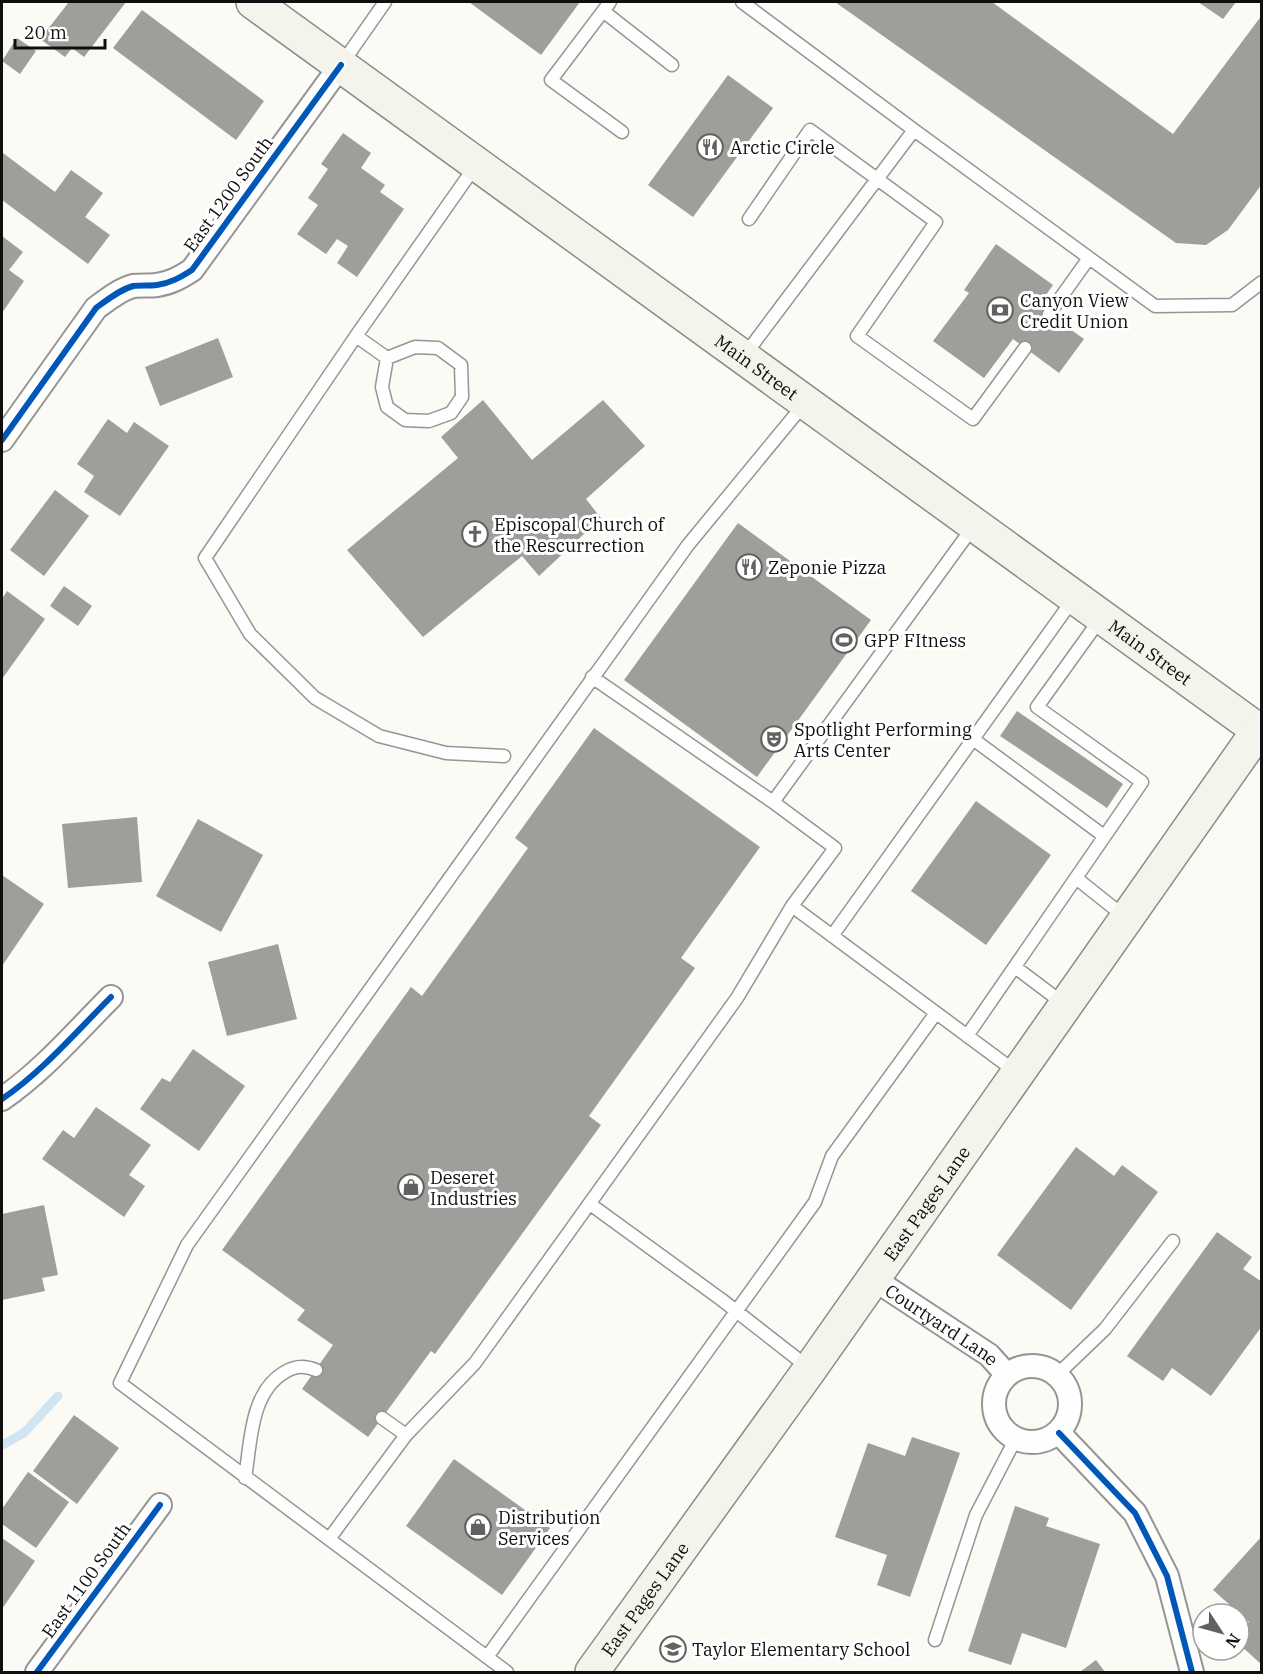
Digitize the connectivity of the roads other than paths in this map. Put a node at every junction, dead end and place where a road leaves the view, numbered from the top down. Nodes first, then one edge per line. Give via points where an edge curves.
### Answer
1 (253, 2) edge
2 (384, 2) edge
3 (742, 2) edge
4 (607, 6) edge
5 (341, 65) junction
6 (672, 65) dead end
7 (914, 130) junction
8 (622, 132) dead end
9 (476, 164) junction
10 (877, 178) junction
11 (749, 219) dead end
12 (1089, 258) junction
13 (1262, 282) edge
14 (1049, 314) dead end
15 (356, 336) junction
16 (1025, 348) dead end
17 (743, 357) junction
18 (387, 358) junction
19 (806, 402) junction
20 (2, 440) edge
21 (974, 525) junction
22 (1074, 597) junction
23 (1102, 617) junction
24 (592, 677) junction
25 (1260, 732) edge
26 (973, 739) junction
27 (504, 756) dead end
28 (773, 802) junction
29 (1104, 836) junction
30 (1076, 878) junction
31 (792, 906) junction
32 (1126, 917) junction
33 (832, 936) junction
34 (1015, 967) junction
35 (111, 997) dead end
36 (1065, 1005) junction
37 (936, 1013) junction
38 (967, 1036) junction
39 (1017, 1073) junction
40 (2, 1099) edge
41 (590, 1204) junction
42 (1173, 1241) dead end
43 (872, 1278) junction
44 (736, 1312) junction
45 (810, 1369) junction
46 (315, 1370) dead end
47 (1058, 1374) junction
48 (1007, 1375) junction
49 (382, 1418) dead end
50 (1059, 1433) junction
51 (406, 1435) junction
52 (1016, 1440) junction
53 (245, 1478) junction
54 (159, 1504) dead end
55 (329, 1539) junction
56 (935, 1640) dead end
57 (487, 1658) junction
58 (600, 1666) edge
59 (45, 1669) edge
60 (507, 1672) edge
61 (1192, 1672) edge

1 - 5 main road, Main Street
2 - 5 lane
3 - 7 lane
4 - 6 lane
4 - 8 lane via 551,80
5 - 9 main road, Main Street
5 - 20 street, East 1200 South via 192,270 174,281 128,288 96,308
7 - 10 lane
7 - 12 lane
9 - 15 lane
9 - 17 main road, Main Street
10 - 11 lane via 810,130
10 - 16 lane via 936,222 857,336 973,419
10 - 17 lane
12 - 13 lane via 1155,306 1232,305
12 - 14 lane
15 - 18 lane
15 - 27 lane via 205,558 250,634 315,698 379,736 446,753
17 - 19 main road, Main Street
18 - 18 lane via 415,347 438,348 461,365 462,397 451,413 429,421 405,420 387,407 382,387
19 - 21 main road, Main Street
19 - 24 lane via 688,544
21 - 22 main road, Main Street
21 - 28 lane
22 - 23 main road, Main Street
22 - 26 lane
23 - 25 main road, Main Street
23 - 29 lane via 1037,707 1142,782
24 - 28 lane
24 - 53 lane via 187,1245 120,1383
25 - 32 main road, East Pages Lane
26 - 29 lane
26 - 33 lane
28 - 31 lane via 835,848
29 - 30 lane
30 - 32 lane
30 - 34 lane
31 - 33 lane
31 - 41 lane via 736,998
32 - 36 main road, East Pages Lane
33 - 37 lane
34 - 36 lane
34 - 38 lane
35 - 40 street via 42,1067
36 - 39 main road, East Pages Lane
37 - 38 lane
37 - 44 lane via 832,1156 815,1202
38 - 39 lane
39 - 43 main road, East Pages Lane
41 - 44 lane
41 - 51 lane via 475,1363
42 - 47 lane via 1105,1329
43 - 45 main road, East Pages Lane
43 - 48 street, Courtyard Lane via 989,1355
44 - 45 lane
44 - 57 lane
45 - 58 main road, East Pages Lane
46 - 53 lane via 308,1366 293,1367 279,1375 264,1392 255,1418
47 - 48 street, Courtyard Lane via 1029,1365
47 - 50 street via 1071,1402 1067,1422
48 - 52 street, Courtyard Lane via 994,1398 995,1415 1001,1427
49 - 51 lane
50 - 52 street via 1034,1443
50 - 61 street via 1136,1513 1167,1576
51 - 55 lane
52 - 56 lane via 976,1515
53 - 55 lane
54 - 59 street, East 1100 South
55 - 57 lane
57 - 60 lane

